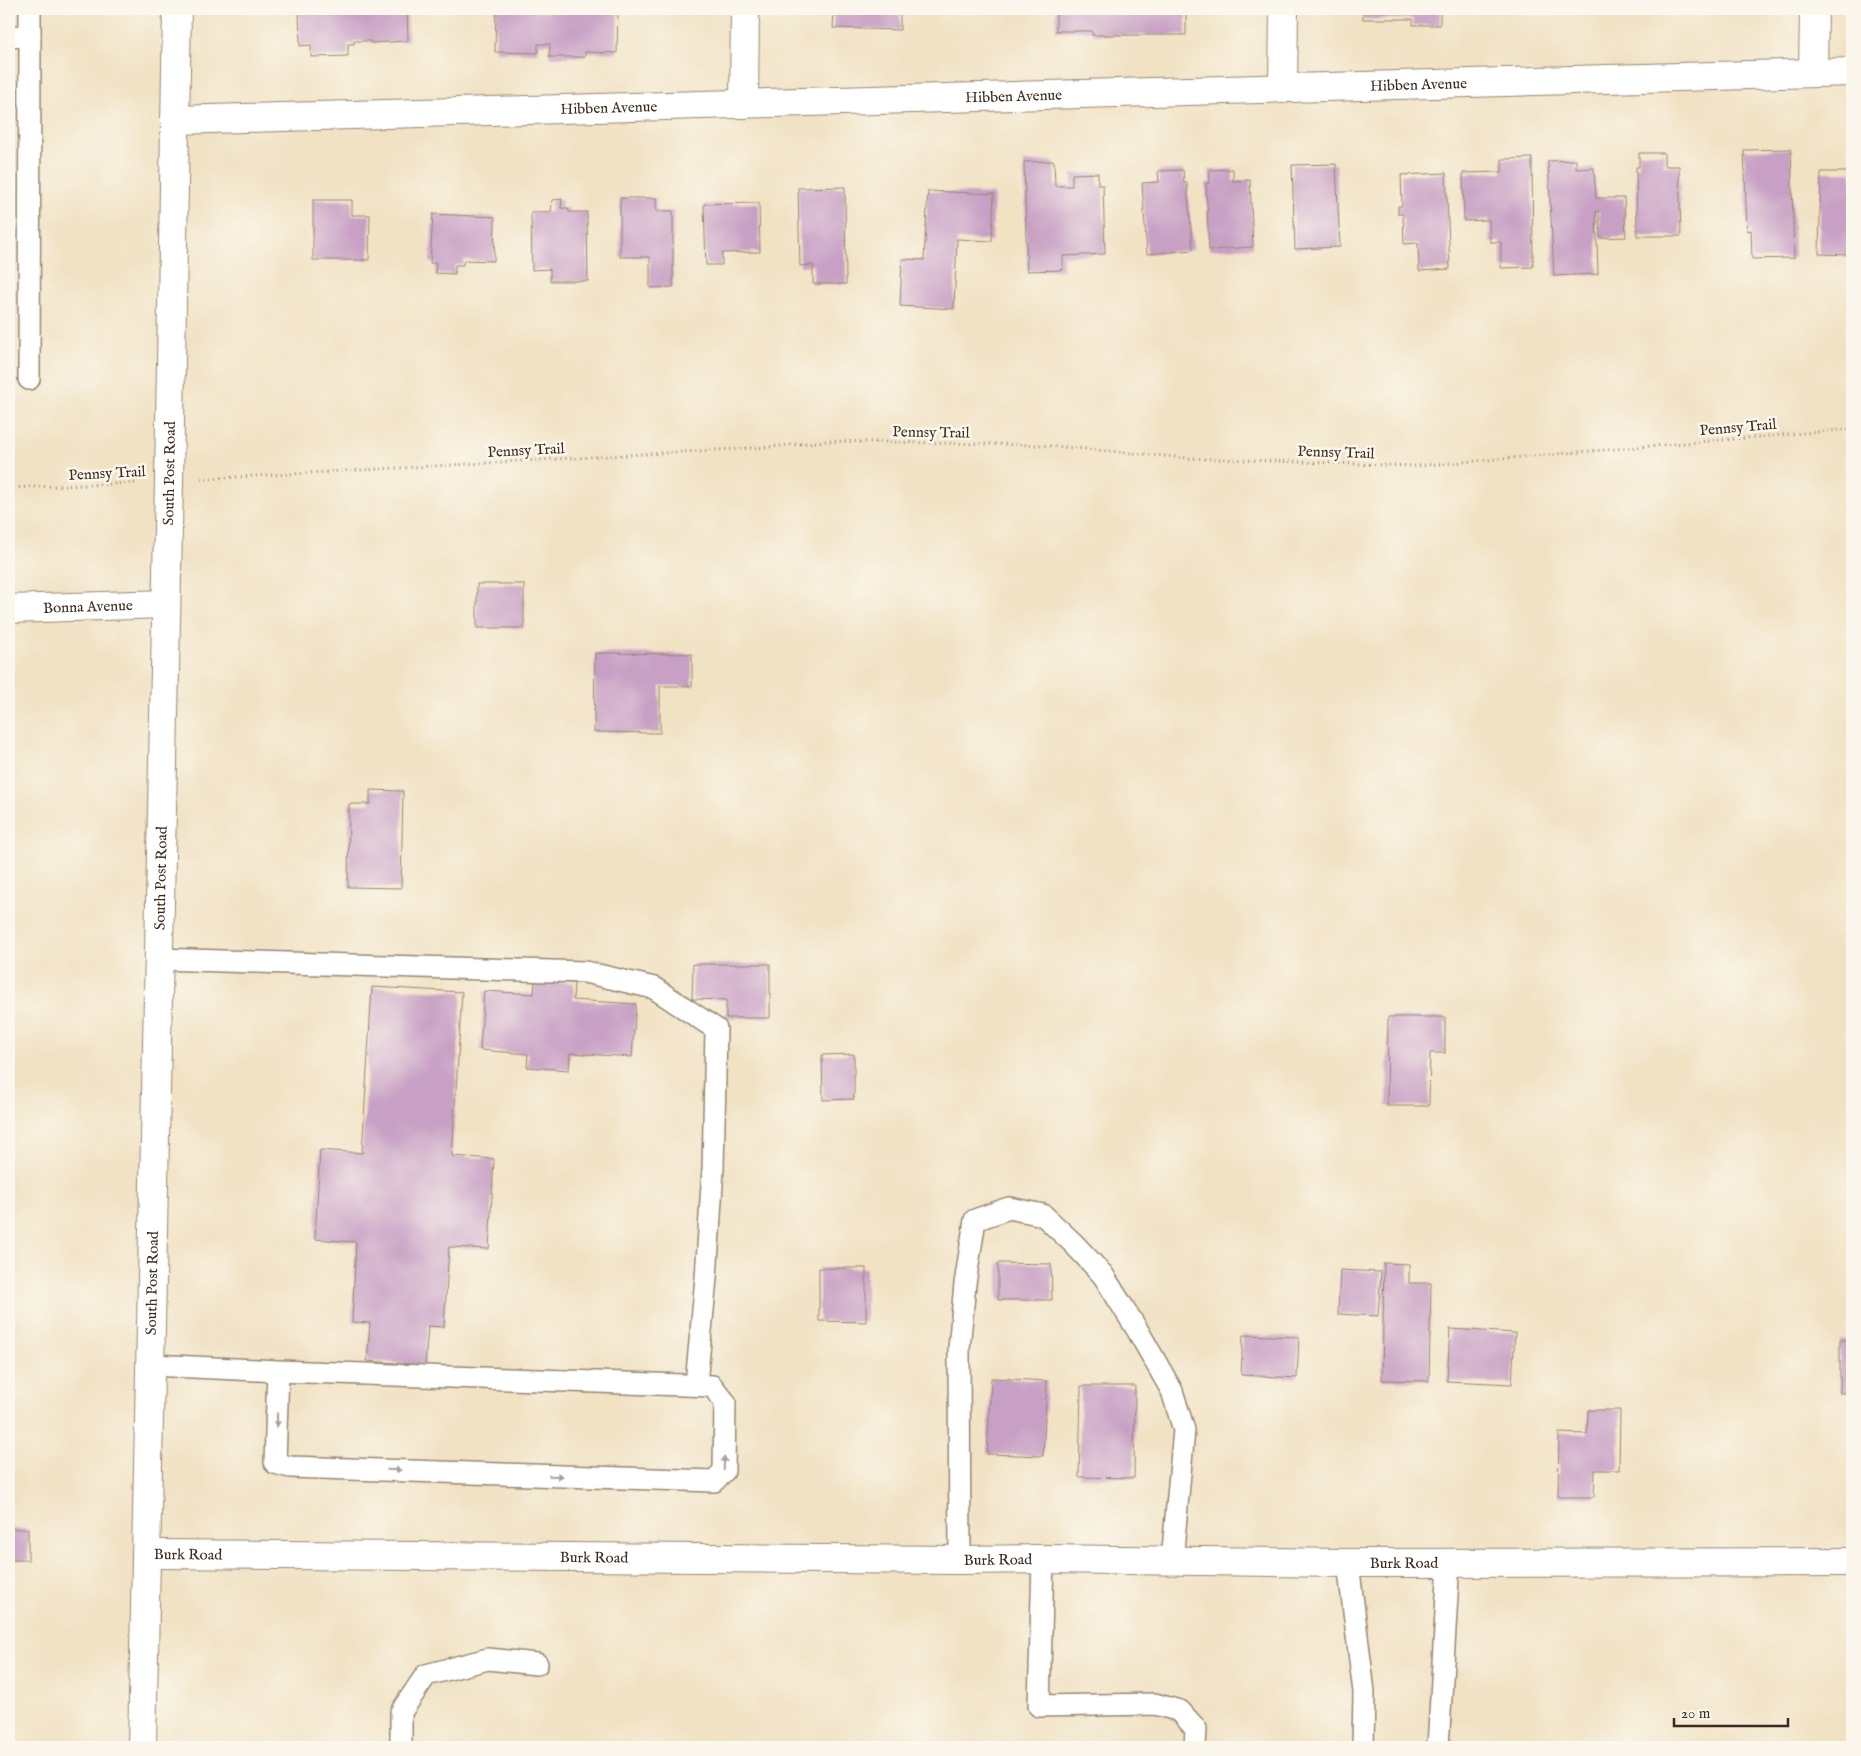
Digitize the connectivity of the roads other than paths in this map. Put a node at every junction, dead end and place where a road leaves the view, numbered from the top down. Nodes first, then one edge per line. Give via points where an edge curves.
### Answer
1 (30, 9) edge
2 (177, 9) edge
3 (745, 9) edge
4 (1284, 9) edge
5 (1814, 9) edge
6 (9, 36) edge
7 (30, 38) junction
8 (1852, 72) edge
9 (1813, 73) junction
10 (1283, 89) junction
11 (744, 104) junction
12 (175, 120) junction
13 (28, 380) dead end
14 (166, 604) junction
15 (9, 610) edge
16 (159, 959) junction
17 (150, 1364) junction
18 (278, 1371) junction
19 (696, 1384) junction
20 (146, 1554) junction
21 (1043, 1559) junction
22 (960, 1560) junction
23 (1172, 1561) junction
24 (1449, 1562) junction
25 (1852, 1562) edge
26 (1348, 1563) junction
27 (537, 1664) dead end
28 (142, 1747) edge
29 (401, 1747) edge
30 (1195, 1747) edge
31 (1363, 1747) edge
32 (1438, 1747) edge

1 - 7 lane
2 - 12 street, South Post Road
3 - 11 street
4 - 10 street
5 - 9 street
6 - 7 lane
7 - 13 lane
8 - 9 street, Hibben Avenue
9 - 10 street, Hibben Avenue
10 - 11 street, Hibben Avenue
11 - 12 street, Hibben Avenue
12 - 14 street, South Post Road
14 - 15 street, Bonna Avenue
14 - 16 street, South Post Road
16 - 17 street, South Post Road
16 - 19 lane via 585,972 654,988 716,1029 713,1169
17 - 18 lane
17 - 20 street, South Post Road
18 - 19 lane
18 -> 19 lane via 276,1463 290,1467 714,1481 724,1471 725,1402 712,1386
20 - 22 street, Burk Road
20 - 28 street, South Post Road
21 - 22 street, Burk Road
21 - 23 street, Burk Road
21 - 30 lane via 1039,1706 1155,1704 1180,1711 1196,1729
22 - 23 lane via 959,1349 965,1284 975,1220 1009,1208 1043,1215 1102,1275 1172,1392 1184,1430
23 - 26 street, Burk Road
24 - 25 street, Burk Road
24 - 26 street, Burk Road
24 - 32 lane
26 - 31 lane via 1364,1692
27 - 29 lane via 488,1659 426,1675 401,1712

